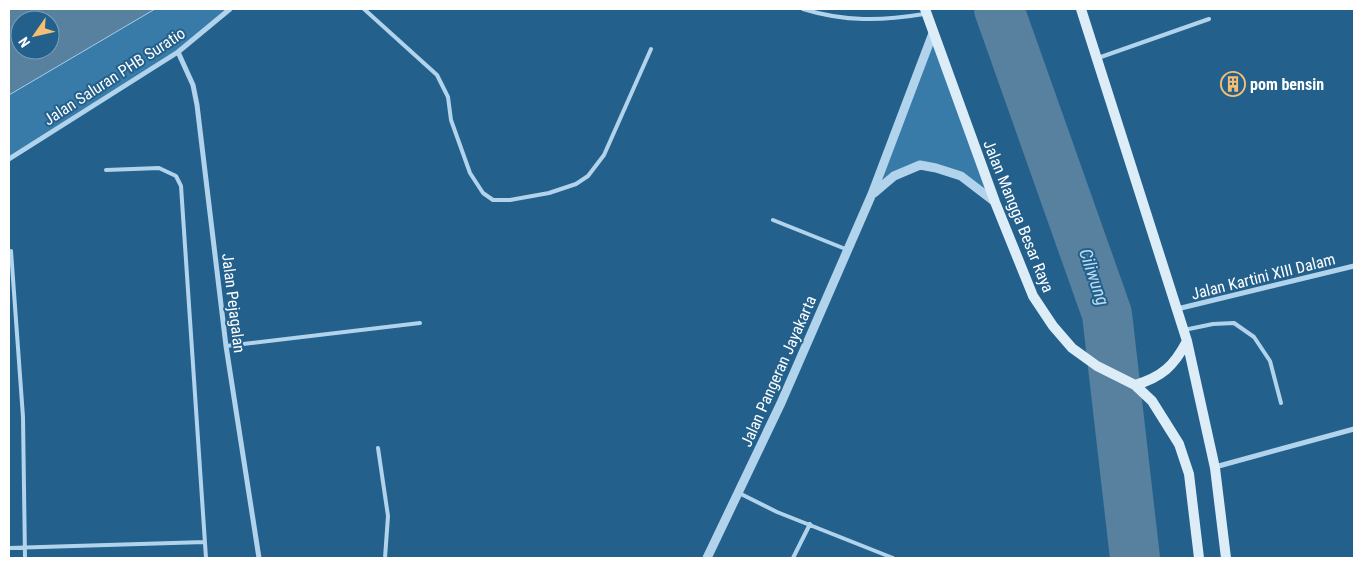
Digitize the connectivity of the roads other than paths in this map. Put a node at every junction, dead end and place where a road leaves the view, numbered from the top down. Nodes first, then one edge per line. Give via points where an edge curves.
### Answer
1 (230, 9) edge
2 (364, 9) edge
3 (803, 9) edge
4 (1081, 9) edge
5 (926, 11) edge
6 (1209, 19) dead end
7 (933, 33) junction
8 (651, 49) dead end
9 (178, 52) junction
10 (1096, 59) junction
11 (9, 159) edge
12 (106, 170) dead end
13 (872, 194) junction
14 (995, 202) junction
15 (773, 220) dead end
16 (848, 250) junction
17 (11, 251) dead end
18 (1354, 266) edge
19 (1177, 309) junction
20 (9, 310) edge
21 (15, 310) junction
22 (420, 323) dead end
23 (1183, 330) junction
24 (1187, 341) junction
25 (226, 346) junction
26 (1132, 384) junction
27 (1281, 403) dead end
28 (1354, 429) edge
29 (378, 448) dead end
30 (1215, 468) junction
31 (739, 493) junction
32 (810, 524) junction
33 (205, 542) junction
34 (9, 548) edge
35 (24, 548) junction
36 (25, 558) edge
37 (206, 558) edge
38 (259, 558) edge
39 (385, 558) edge
40 (707, 558) edge
41 (793, 558) edge
42 (893, 558) edge
43 (1200, 558) edge
44 (1226, 558) edge

1 - 9 street, Jalan Saluran PHB Suratio
2 - 8 lane via 437,75 448,97 452,120 470,173 483,193 493,200 549,193 576,184 588,176 604,155
3 - 5 lane via 858,19 892,20
4 - 10 main road
5 - 7 main road, Jalan Mangga Besar Raya
6 - 10 lane
7 - 13 street, Jalan Pangeran Jayakarta
7 - 14 main road, Jalan Mangga Besar Raya
9 - 11 street, Jalan Saluran PHB Suratio
9 - 25 street, Jalan Pejagalan via 193,85 197,104
10 - 19 main road
12 - 33 lane via 159,168 176,176 181,186
13 - 14 street, Jalan Pangeran Jayakarta via 894,176 920,165 961,176
13 - 16 street, Jalan Pangeran Jayakarta
14 - 26 main road, Jalan Mangga Besar Raya via 1033,296 1053,326 1072,348 1097,366
15 - 16 lane
16 - 31 street, Jalan Pangeran Jayakarta
17 - 21 lane
18 - 19 street, Jalan Kartini XIII Dalam
19 - 23 main road
20 - 21 lane
21 - 35 lane via 23,417
22 - 25 lane
23 - 24 main road
23 - 27 lane via 1234,322 1254,337 1270,360
24 - 26 main road via 1167,370 1152,380
24 - 30 main road
25 - 38 street, Jalan Pejagalan
26 - 43 main road, Jalan Mangga Besar Raya via 1152,401 1178,444 1189,474
28 - 30 street
29 - 39 lane via 388,516
30 - 44 main road
31 - 32 lane
31 - 40 street, Jalan Pangeran Jayakarta
32 - 41 lane
32 - 42 lane
33 - 35 lane
33 - 37 lane
34 - 35 lane
35 - 36 lane

